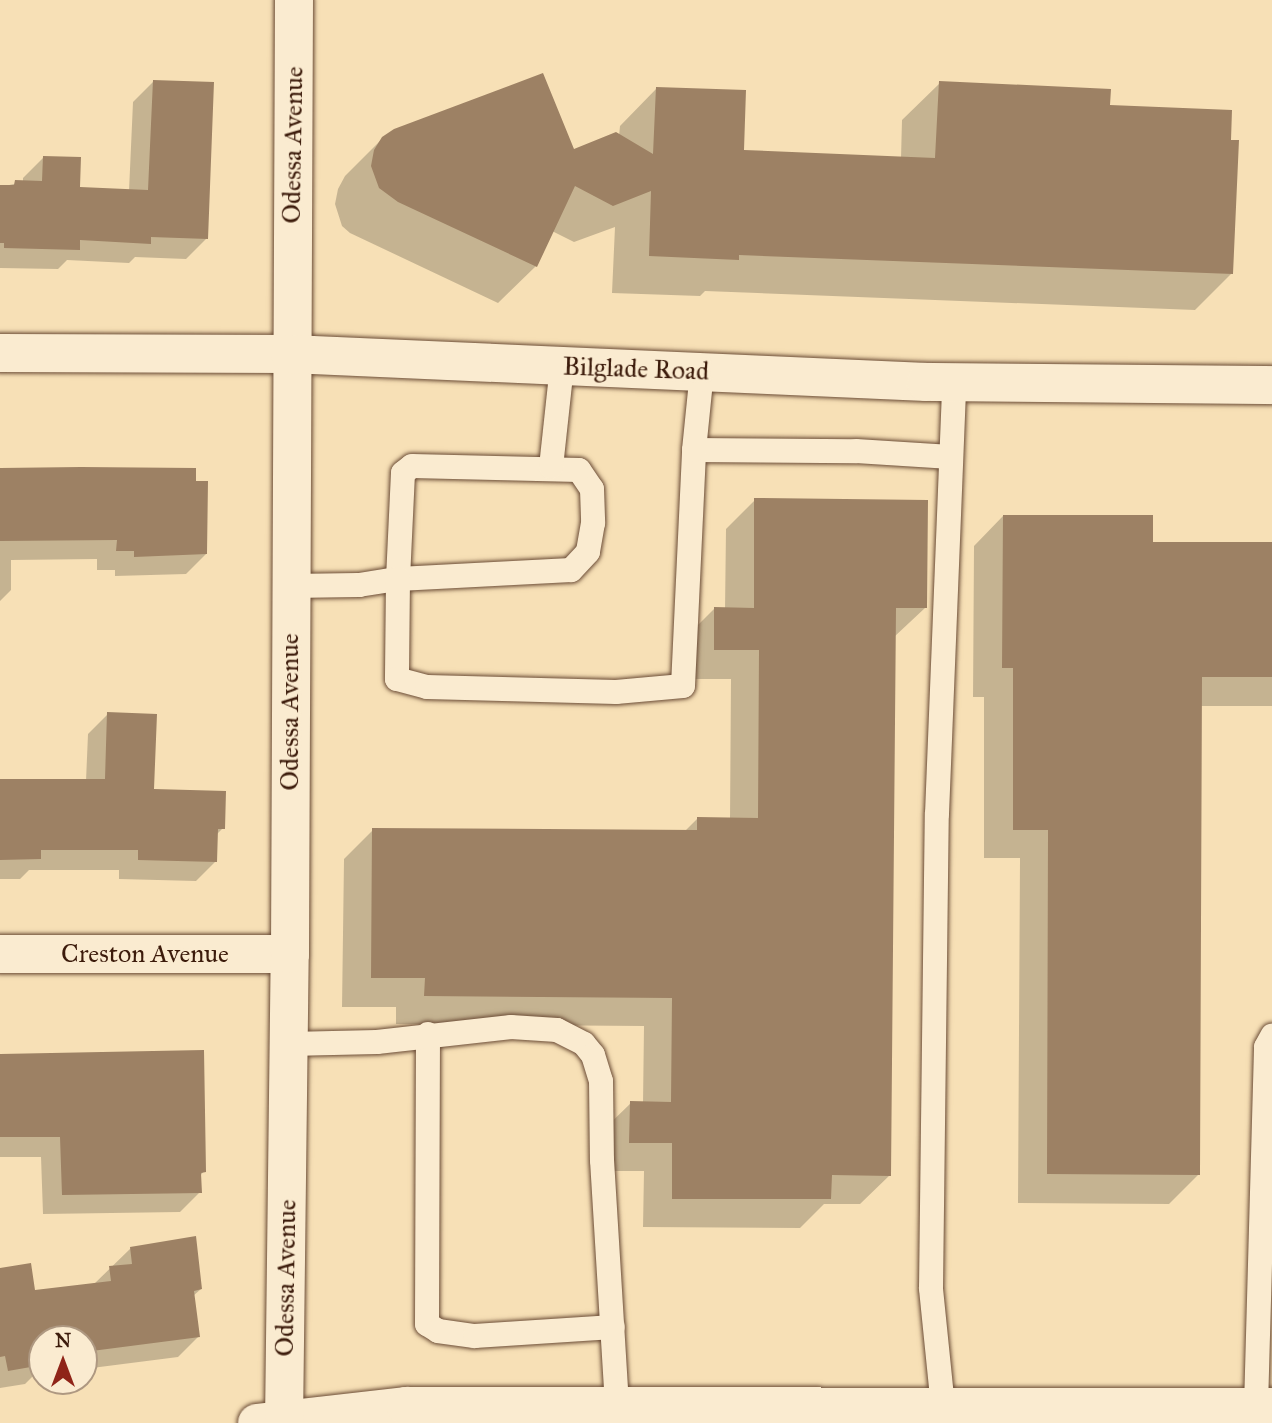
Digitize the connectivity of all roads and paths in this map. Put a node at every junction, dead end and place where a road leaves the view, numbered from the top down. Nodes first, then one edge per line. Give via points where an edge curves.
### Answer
1 (294, 0) edge
2 (0, 354) edge
3 (290, 354) junction
4 (562, 366) junction
5 (702, 371) junction
6 (954, 382) junction
7 (1272, 385) edge
8 (694, 450) junction
9 (951, 457) junction
10 (551, 467) junction
11 (398, 579) junction
12 (290, 586) junction
13 (0, 954) edge
14 (290, 954) junction
15 (428, 1034) junction
16 (1272, 1036) edge
17 (289, 1044) junction
18 (613, 1327) junction
19 (617, 1407) junction
20 (943, 1407) junction
21 (1264, 1407) edge
22 (895, 1415) edge
23 (275, 1421) edge

1 - 3 street, Odessa Avenue
2 - 3 street, Bilglade Road
3 - 4 street, Bilglade Road
3 - 12 street, Odessa Avenue
4 - 5 street, Bilglade Road
4 - 10 lane
5 - 6 street, Bilglade Road
5 - 8 lane
6 - 7 street, Bilglade Road
6 - 9 lane
8 - 9 lane
8 - 11 lane via 683,686 616,692 426,687 397,679
9 - 20 lane via 937,814 931,1288
10 - 11 lane via 412,466 403,473
10 - 11 lane via 579,470 592,489 588,552 571,570
11 - 12 lane
12 - 14 street, Odessa Avenue
13 - 14 street, Creston Avenue
14 - 17 street, Odessa Avenue
15 - 17 lane via 377,1042
15 - 18 lane via 511,1027 557,1030 584,1044 593,1055 601,1081
15 - 18 lane via 427,1324 438,1331 475,1336
16 - 21 lane via 1266,1047
17 - 23 street, Odessa Avenue
18 - 19 lane
19 - 22 street
19 - 23 street via 406,1406
20 - 21 street
20 - 22 street

